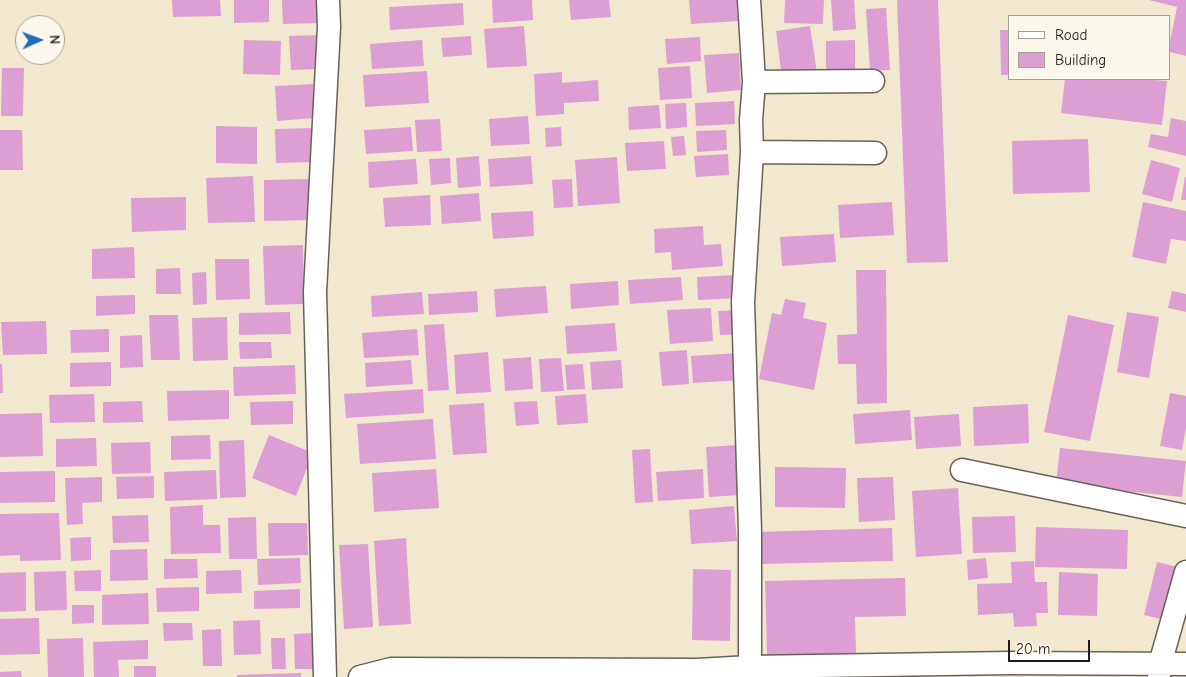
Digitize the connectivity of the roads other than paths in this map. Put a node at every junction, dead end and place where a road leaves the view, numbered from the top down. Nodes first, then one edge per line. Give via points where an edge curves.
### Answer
1 (328, 0) edge
2 (749, 0) edge
3 (874, 81) dead end
4 (754, 82) junction
5 (752, 152) junction
6 (875, 153) dead end
7 (962, 470) dead end
8 (1186, 516) edge
9 (1186, 572) edge
10 (1186, 664) edge
11 (750, 667) junction
12 (1159, 670) edge
13 (698, 673) edge
14 (325, 677) edge
15 (360, 677) edge

1 - 14 street via 315,292
2 - 4 street
3 - 4 street
4 - 5 street
5 - 6 street
5 - 11 street via 743,302 750,532
7 - 8 street
9 - 12 street
10 - 12 street
11 - 12 street via 1008,663
11 - 13 street
13 - 15 street via 391,669

